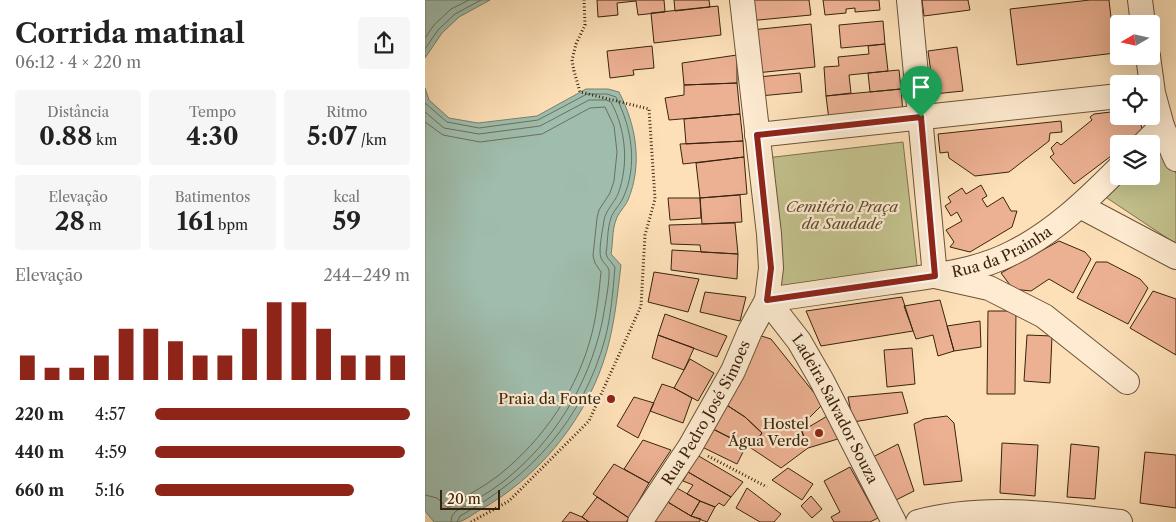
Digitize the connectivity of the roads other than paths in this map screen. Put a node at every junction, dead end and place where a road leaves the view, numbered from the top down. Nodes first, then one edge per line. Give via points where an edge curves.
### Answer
1 (742, 0) edge
2 (909, 0) edge
3 (1140, 0) edge
4 (1142, 15) edge
5 (1110, 97) edge
6 (921, 117) junction
7 (1160, 119) edge
8 (1162, 126) junction
9 (757, 135) junction
10 (1153, 135) edge
11 (1176, 159) edge
12 (1110, 177) edge
13 (1080, 206) junction
14 (1176, 257) edge
15 (935, 276) junction
16 (767, 300) junction
17 (1127, 382) dead end
18 (640, 522) edge
19 (894, 522) edge
20 (918, 522) edge
21 (1120, 522) edge

1 - 9 street
2 - 6 street
3 - 4 street
5 - 6 street
6 - 9 street
6 - 15 street
7 - 8 street
8 - 10 street
8 - 11 street
9 - 16 street via 771,260
12 - 13 street, Rua da Prainha
13 - 14 street
13 - 15 street, Rua da Prainha via 1039,238 1013,253 985,265
15 - 16 street, Rua da Prainha
15 - 17 street via 989,288 1044,316
16 - 18 street, Rua Pedro José Simoes via 733,371 690,447
16 - 19 street, Ladeira Salvador Souza via 799,341 822,381
20 - 21 street via 945,516 1021,512

